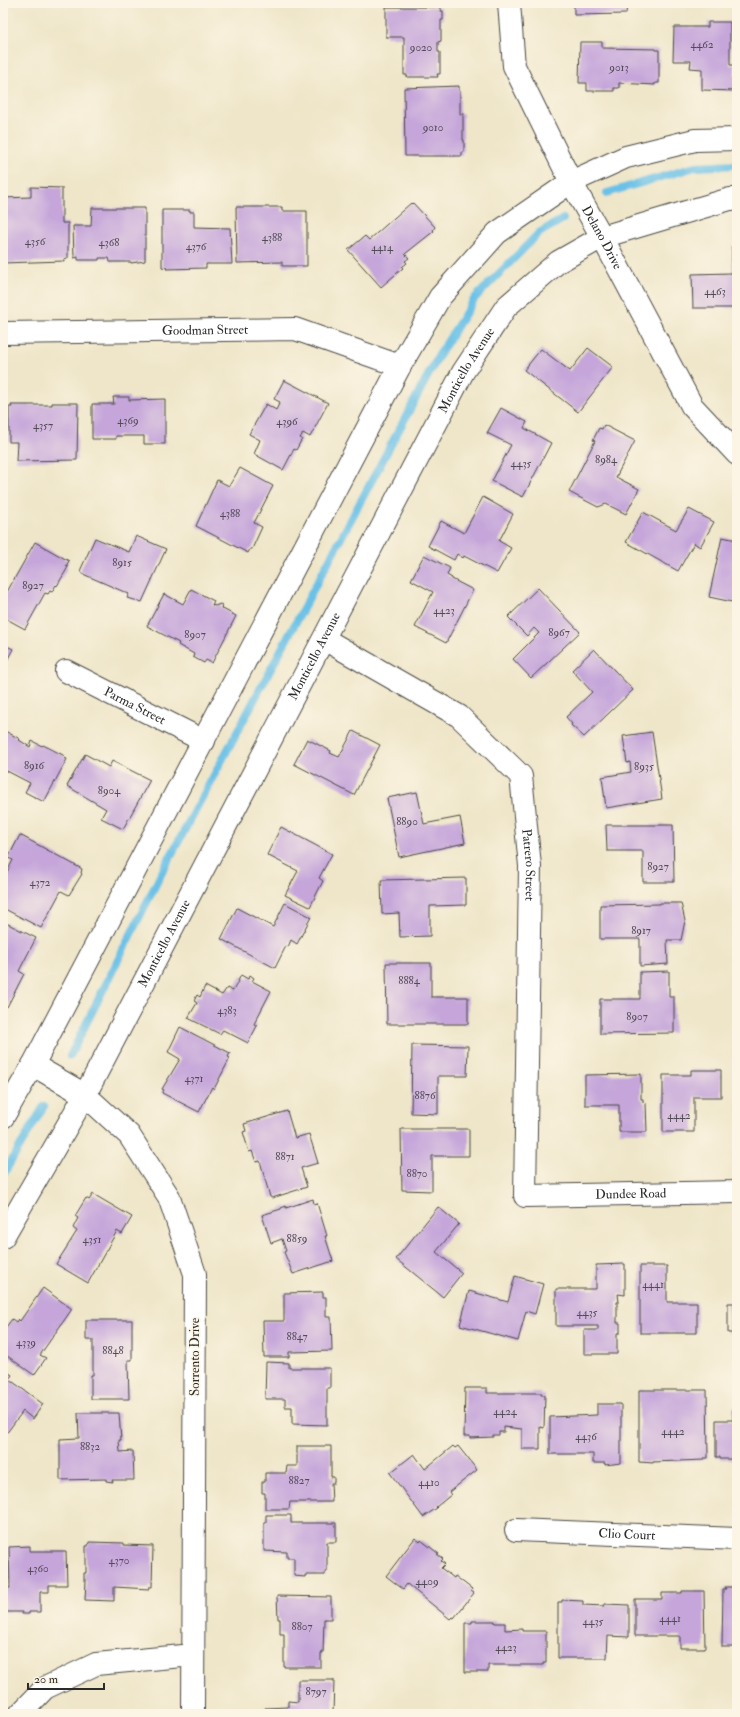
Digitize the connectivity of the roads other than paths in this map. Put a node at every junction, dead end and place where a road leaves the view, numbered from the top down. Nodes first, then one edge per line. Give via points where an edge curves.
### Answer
1 (509, 3) edge
2 (737, 139) edge
3 (571, 182) junction
4 (737, 199) edge
5 (602, 237) junction
6 (3, 333) edge
7 (400, 366) junction
8 (737, 454) edge
9 (324, 639) junction
10 (66, 671) dead end
11 (204, 741) junction
12 (33, 1065) junction
13 (85, 1095) junction
14 (3, 1117) edge
15 (737, 1192) edge
16 (525, 1196) joint
17 (3, 1237) edge
18 (516, 1530) dead end
19 (737, 1539) edge
20 (194, 1655) junction
21 (20, 1714) edge
22 (193, 1714) edge

1 - 3 street, Delano Drive via 514,66
2 - 3 street via 695,140 626,157
3 - 5 street, Delano Drive
3 - 7 street via 497,233 440,297
4 - 5 street, Monticello Avenue
5 - 8 street, Delano Drive via 692,406
5 - 9 street, Monticello Avenue via 558,262 506,307 463,372
6 - 7 street, Goodman Street via 295,328
7 - 11 street
9 - 13 street, Monticello Avenue
9 - 16 street, Patrero Street via 459,716 521,776 530,866
10 - 11 street, Parma Street
11 - 12 street
12 - 13 street, Sorrento Drive
12 - 14 street
13 - 17 street, Monticello Avenue
13 - 20 street, Sorrento Drive via 129,1135 169,1197 195,1274
15 - 16 street, Dundee Road
18 - 19 street, Clio Court
20 - 21 street via 96,1664 44,1688
20 - 22 street, Sorrento Drive

